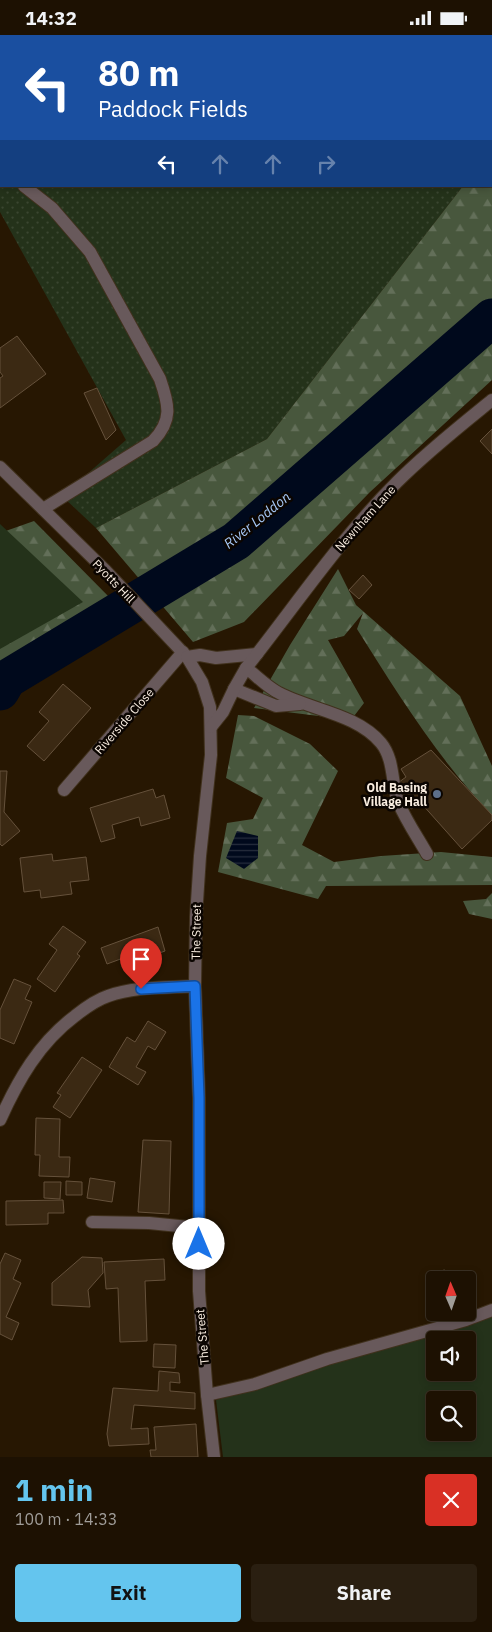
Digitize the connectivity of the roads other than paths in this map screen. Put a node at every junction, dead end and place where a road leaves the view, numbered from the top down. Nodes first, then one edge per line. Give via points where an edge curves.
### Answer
1 (25, 187) edge
2 (492, 400) edge
3 (0, 467) edge
4 (44, 509) junction
5 (257, 654) junction
6 (185, 655) junction
7 (246, 668) junction
8 (234, 689) junction
9 (304, 704) junction
10 (210, 707) joint
11 (211, 727) junction
12 (64, 790) dead end
13 (428, 854) dead end
14 (195, 986) junction
15 (0, 1120) edge
16 (92, 1223) dead end
17 (199, 1228) junction
18 (492, 1310) edge
19 (207, 1395) junction
20 (214, 1457) edge

1 - 4 street via 52,208 90,252 160,379 168,401 167,421 153,441
2 - 5 street, Newnham Lane via 429,451 369,512
3 - 4 street, Pyotts Hill
4 - 6 street, Pyotts Hill
5 - 6 street via 216,658
5 - 7 street, Newnham Lane
6 - 10 street, Pyotts Hill via 202,682
6 - 12 street, Riverside Close
7 - 8 street, Newnham Lane
7 - 9 street via 278,693
8 - 9 street via 276,706
8 - 11 street, Newnham Lane
9 - 13 street via 338,715 369,731 382,744 391,763 399,803
10 - 11 street, The Street
11 - 14 street, The Street via 196,917
14 - 15 street via 141,989 108,996 86,1008 60,1027 43,1046 28,1066
14 - 17 street, The Street
16 - 17 street via 149,1223
17 - 19 street, The Street via 199,1291
18 - 19 street via 461,1322
19 - 20 street, The Street

